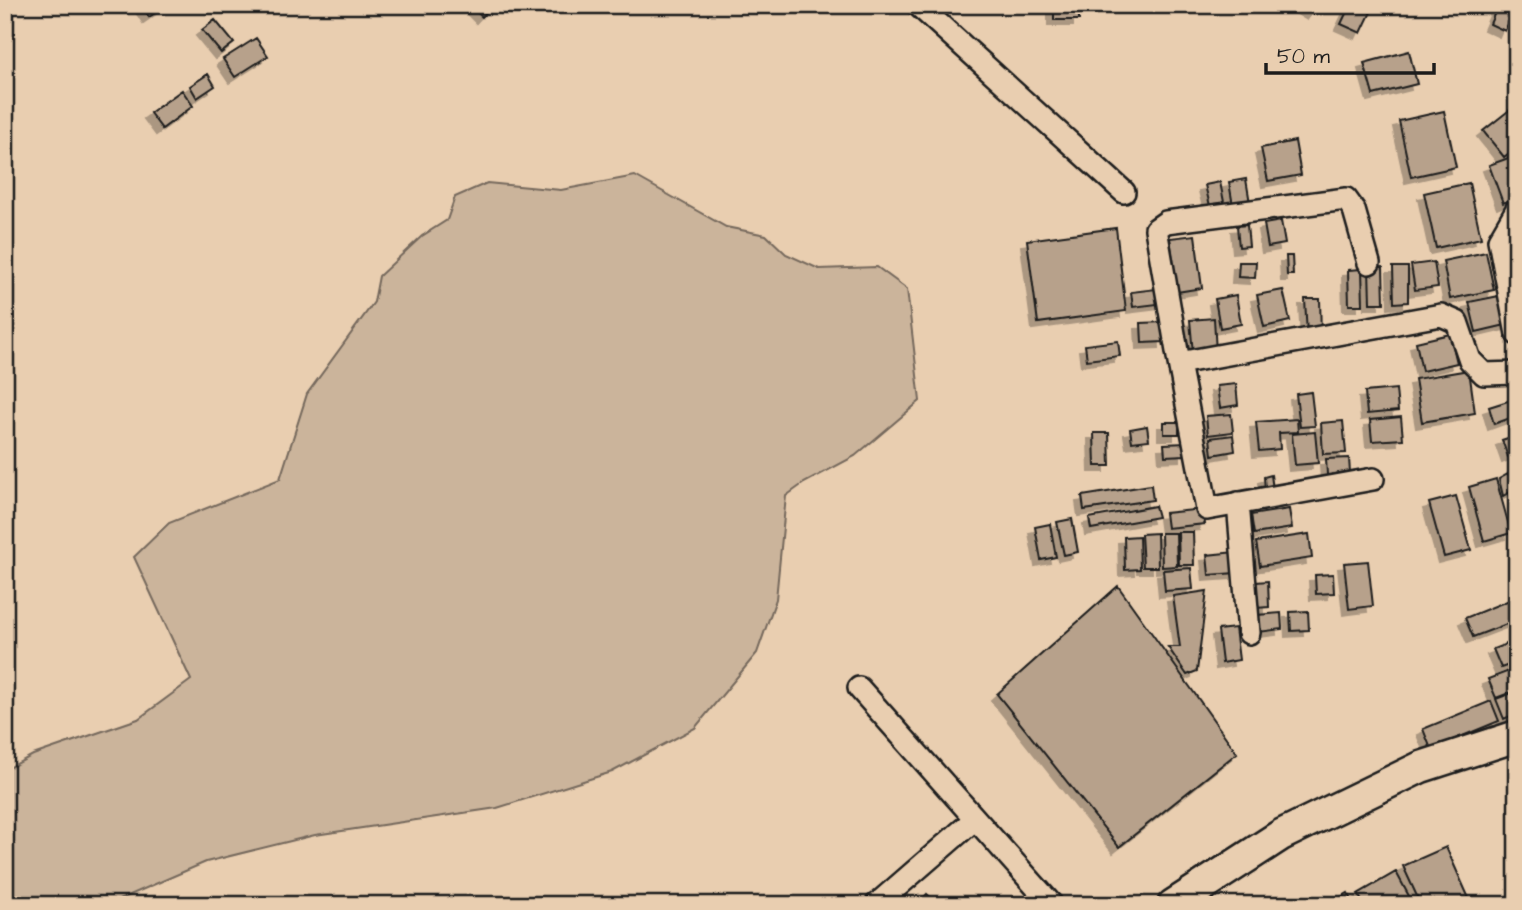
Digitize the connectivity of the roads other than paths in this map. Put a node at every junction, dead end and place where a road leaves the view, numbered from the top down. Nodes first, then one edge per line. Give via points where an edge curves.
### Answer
1 (918, 5) edge
2 (1124, 192) dead end
3 (1517, 209) edge
4 (1369, 263) dead end
5 (1517, 334) edge
6 (1179, 363) junction
7 (1517, 373) edge
8 (1373, 479) dead end
9 (1238, 503) junction
10 (1249, 633) dead end
11 (859, 688) dead end
12 (1517, 736) edge
13 (975, 818) junction
14 (876, 905) edge
15 (1052, 905) edge
16 (1173, 905) edge

1 - 2 street
3 - 5 street via 1499,240
4 - 6 street via 1354,210 1346,199 1166,222 1156,229
6 - 7 street via 1441,315 1457,322 1470,360 1484,374
6 - 9 street via 1207,509
8 - 9 street
9 - 10 street
11 - 13 street
12 - 16 street via 1421,766 1293,830
13 - 14 street
13 - 15 street

